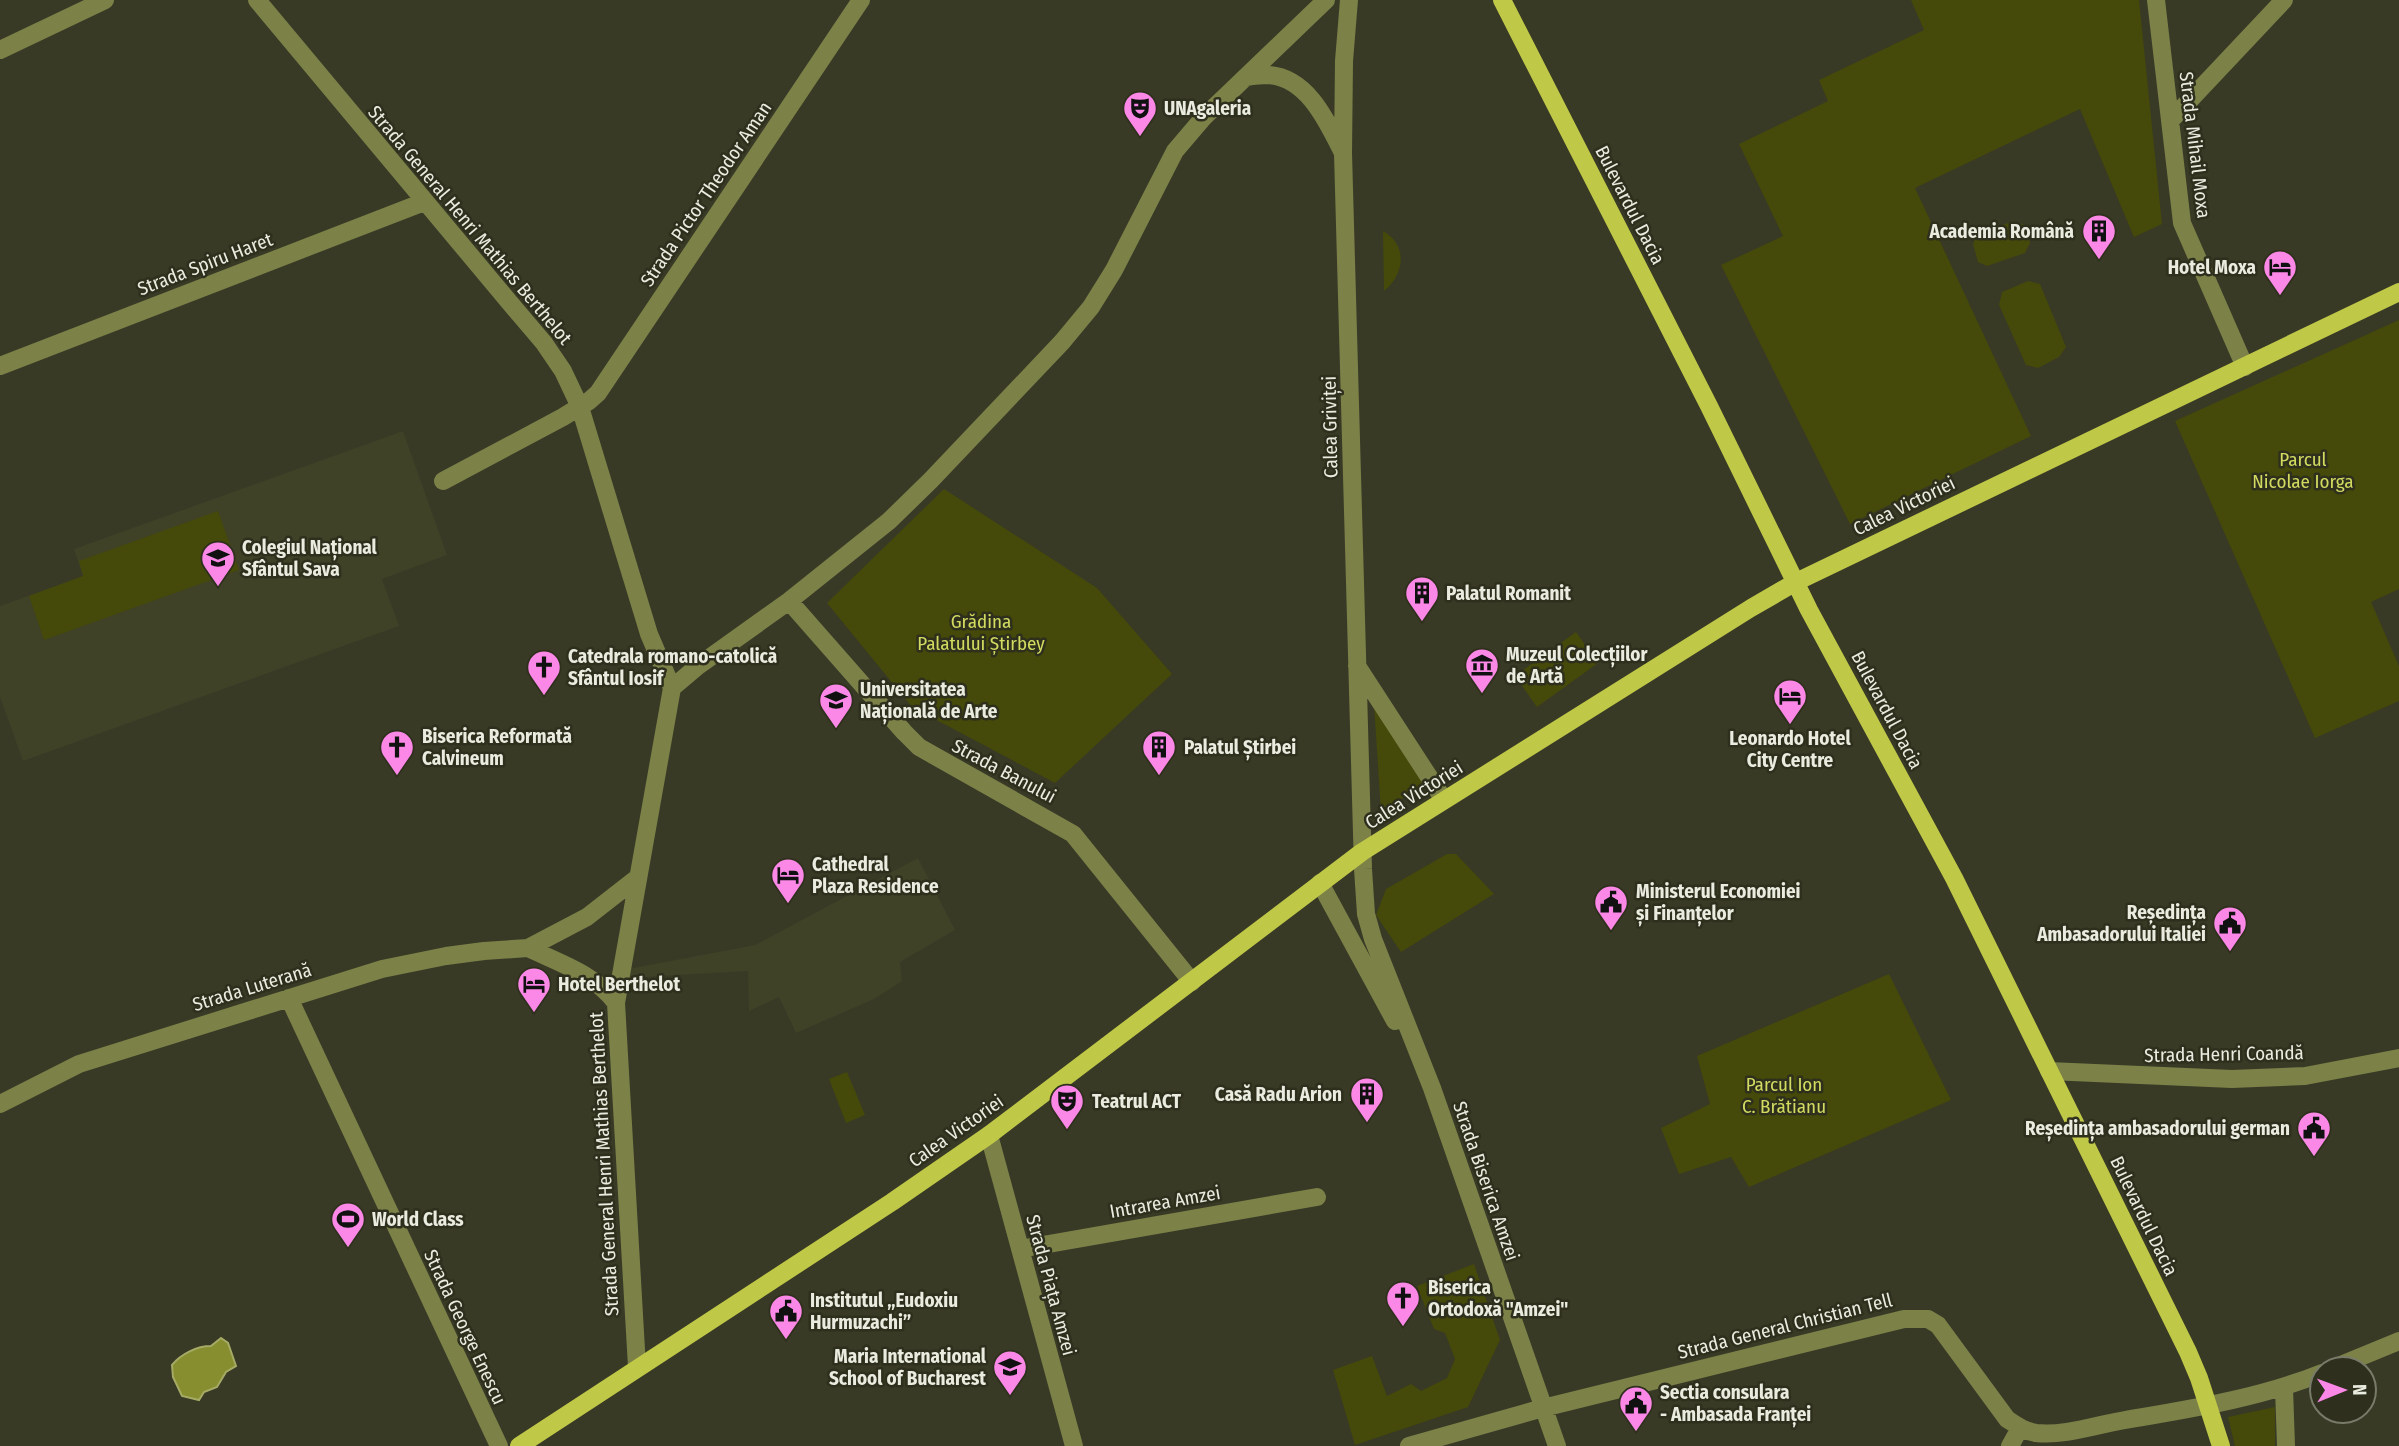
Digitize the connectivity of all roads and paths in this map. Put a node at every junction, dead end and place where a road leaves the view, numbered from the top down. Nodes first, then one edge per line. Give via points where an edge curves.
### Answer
1 (105, 0) edge
2 (257, 0) edge
3 (861, 0) edge
4 (1326, 0) edge
5 (1349, 0) edge
6 (1502, 0) edge
7 (2156, 0) edge
8 (2284, 0) edge
9 (0, 50) edge
10 (1246, 77) junction
11 (2170, 121) junction
12 (1343, 153) junction
13 (424, 202) junction
14 (2399, 292) edge
15 (0, 366) edge
16 (2245, 367) junction
17 (580, 407) junction
18 (443, 481) dead end
19 (1796, 582) junction
20 (789, 601) junction
21 (1357, 666) junction
22 (672, 688) junction
23 (1444, 800) junction
24 (1362, 852) junction
25 (638, 878) junction
26 (1320, 883) junction
27 (528, 948) junction
28 (1192, 982) junction
29 (289, 998) junction
30 (616, 1003) junction
31 (2399, 1058) edge
32 (2049, 1071) junction
33 (1432, 1088) junction
34 (0, 1104) edge
35 (989, 1135) junction
36 (1317, 1197) dead end
37 (1020, 1249) junction
38 (2399, 1341) edge
39 (2365, 1355) edge
40 (638, 1367) junction
41 (2308, 1379) edge
42 (2284, 1388) junction
43 (2208, 1405) junction
44 (1543, 1408) junction
45 (2020, 1428) junction
46 (499, 1446) edge
47 (519, 1446) edge
48 (1074, 1446) edge
49 (1409, 1446) edge
50 (1556, 1446) edge
51 (2010, 1446) edge
52 (2221, 1446) edge
53 (2286, 1446) edge

1 - 9 street
2 - 13 street, Strada General Henri Mathias Berthelot
3 - 17 street, Strada Pictor Theodor Aman via 602,387
4 - 10 street
5 - 12 street, Calea Griviței
6 - 19 main road, Bulevardul Dacia
7 - 11 street, Strada Mihail Moxa
8 - 11 street
10 - 12 street via 1269,75 1288,80 1316,106
10 - 20 street via 1175,151 1114,270 1062,342 889,521
11 - 16 street, Strada Mihail Moxa via 2182,223
12 - 21 street, Calea Griviței
13 - 15 street, Strada Spiru Haret
13 - 17 street, Strada General Henri Mathias Berthelot via 544,343
14 - 16 main road, Calea Victoriei
16 - 19 main road, Calea Victoriei
17 - 18 street, Strada Pictor Theodor Aman
17 - 22 street, Strada General Henri Mathias Berthelot via 649,634
19 - 23 main road, Calea Victoriei
19 - 32 main road, Bulevardul Dacia via 1954,878
20 - 22 street
20 - 28 street, Strada Banului via 919,747 1073,834
21 - 23 street
21 - 24 street, Calea Griviței
22 - 25 street, Strada General Henri Mathias Berthelot
23 - 24 main road, Calea Victoriei
24 - 26 main road, Calea Victoriei
24 - 33 street, Strada Biserica Amzei via 1366,914 1373,939
25 - 27 street, Strada Luterană via 587,917
25 - 30 street, Strada General Henri Mathias Berthelot
26 - 28 main road, Calea Victoriei
26 - 33 street, Strada Biserica Amzei
27 - 29 street, Strada Luterană via 406,963
27 - 30 street, Strada Luterană via 592,979 606,988
28 - 35 main road, Calea Victoriei
29 - 34 street, Strada Luterană via 79,1064
29 - 46 street, Strada George Enescu
30 - 40 street, Strada General Henri Mathias Berthelot
31 - 32 street, Strada Henri Coandă via 2305,1076 2257,1078
32 - 43 main road, Bulevardul Dacia via 2188,1352
33 - 44 street, Strada Biserica Amzei
35 - 37 street, Strada Piața Amzei
35 - 40 main road, Calea Victoriei
36 - 37 street, Intrarea Amzei
37 - 48 street, Strada Piața Amzei
38 - 39 street
40 - 47 main road, Calea Victoriei
41 - 42 street
42 - 43 street
42 - 53 street
43 - 45 street via 2051,1433
43 - 52 main road, Bulevardul Dacia
44 - 45 street, Strada General Christian Tell via 1916,1318 1938,1325 2000,1410
44 - 49 street, Strada General Christian Tell
44 - 50 street, Strada Biserica Amzei
45 - 51 street

